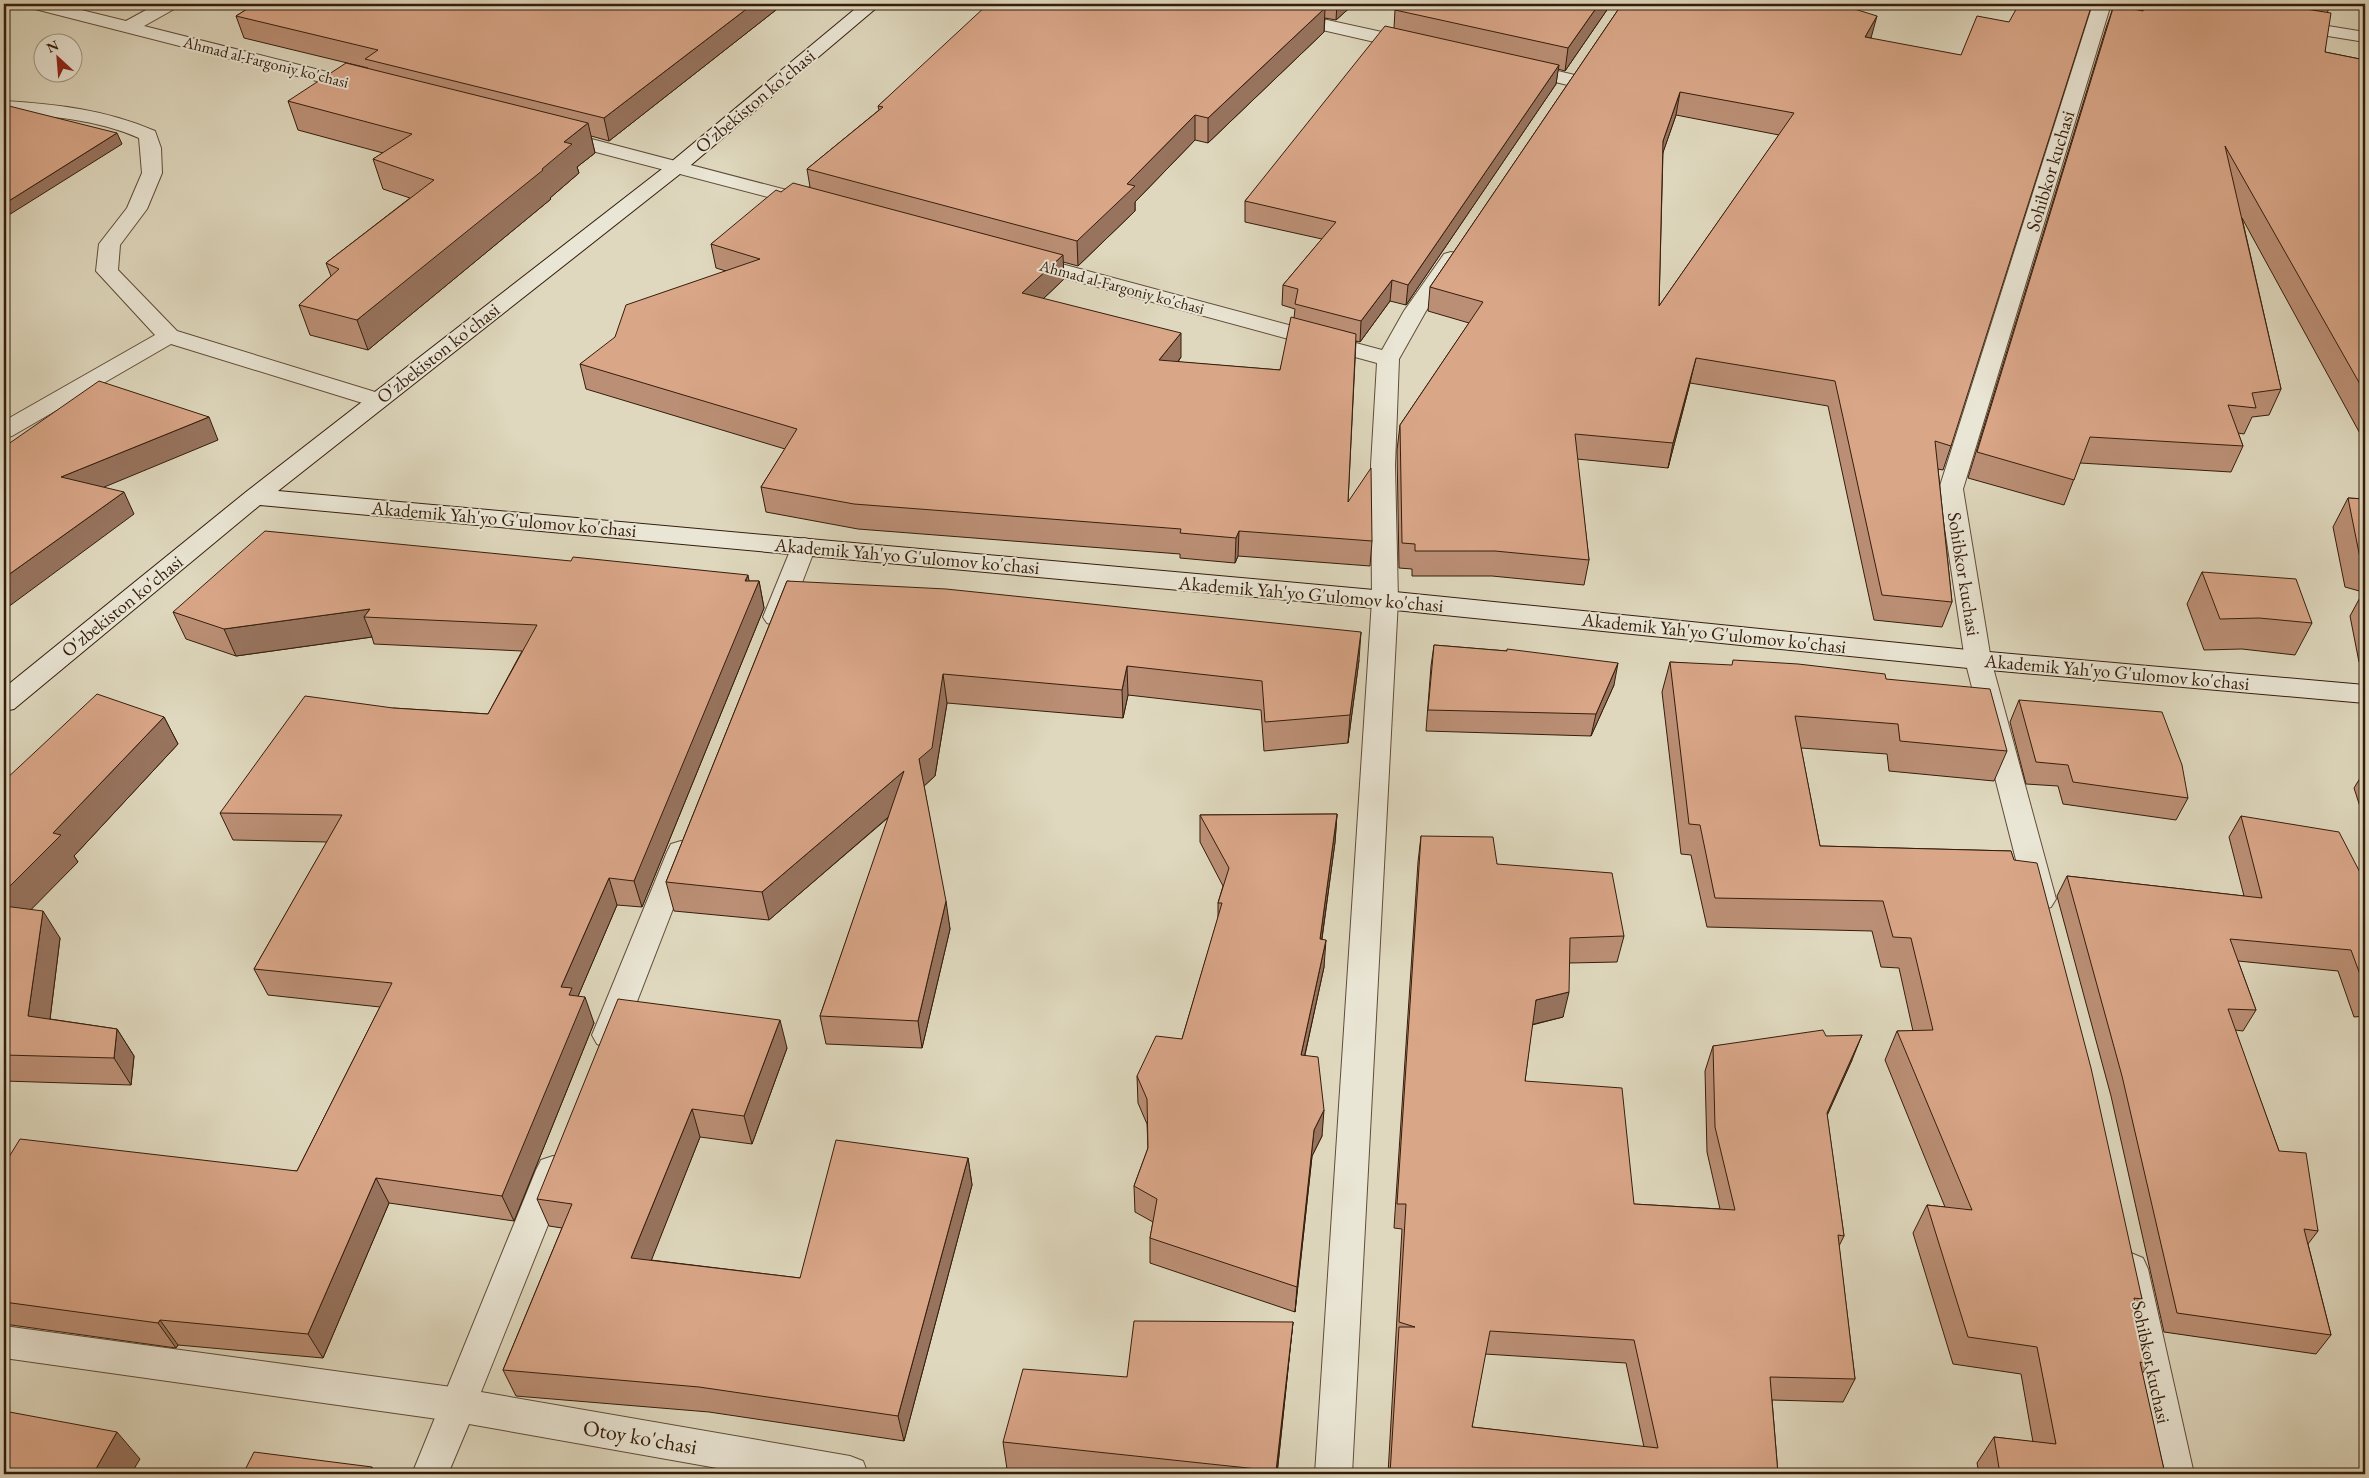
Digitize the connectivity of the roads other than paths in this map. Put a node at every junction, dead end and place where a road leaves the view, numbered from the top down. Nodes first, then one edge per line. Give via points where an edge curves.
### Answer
1 (37, 4) edge
2 (170, 4) edge
3 (872, 4) edge
4 (1231, 4) edge
5 (2102, 4) edge
6 (2276, 23) edge
7 (129, 27) junction
8 (2365, 37) edge
9 (1436, 50) edge
10 (1587, 57) edge
11 (1504, 65) edge
12 (1572, 80) junction
13 (376, 90) edge
14 (1555, 105) edge
15 (4, 107) edge
16 (538, 131) edge
17 (678, 166) junction
18 (829, 207) edge
19 (1465, 237) edge
20 (1012, 257) edge
21 (169, 336) junction
22 (1388, 359) junction
23 (377, 400) junction
24 (4, 431) edge
25 (255, 497) junction
26 (804, 546) junction
27 (1385, 600) junction
28 (767, 639) edge
29 (1978, 660) junction
30 (2365, 694) edge
31 (4, 702) edge
32 (693, 823) edge
33 (2048, 926) edge
34 (596, 1063) edge
35 (563, 1146) edge
36 (2125, 1242) edge
37 (4, 1342) edge
38 (459, 1405) junction
39 (430, 1474) edge
40 (850, 1474) edge
41 (1333, 1474) edge
42 (2176, 1474) edge

1 - 7 street, Ahmad al-Fargoniy ko'chasi
2 - 7 street
3 - 17 street, O'zbekiston ko'chasi
4 - 9 street
5 - 29 street, Sohibkor kuchasi via 1951,489
6 - 8 street
7 - 13 street, Ahmad al-Fargoniy ko'chasi
10 - 12 street
11 - 12 street
12 - 14 street
15 - 21 street via 35,108 127,124 148,135 152,148 152,174 137,209 110,244 107,271
16 - 17 street
17 - 18 street
17 - 23 street, O'zbekiston ko'chasi
19 - 22 street via 1414,311
20 - 22 street, Ahmad al-Fargoniy ko'chasi
21 - 23 street
21 - 24 street
22 - 27 street via 1383,465
23 - 25 street, O'zbekiston ko'chasi
25 - 26 street, Akademik Yah'yo G'ulomov ko'chasi
25 - 31 street, O'zbekiston ko'chasi
26 - 27 street, Akademik Yah'yo G'ulomov ko'chasi
26 - 28 street
27 - 29 street, Akademik Yah'yo G'ulomov ko'chasi
27 - 41 street
29 - 30 street, Akademik Yah'yo G'ulomov ko'chasi
29 - 33 street, Sohibkor kuchasi
32 - 34 street
35 - 38 street
36 - 42 street, Sohibkor kuchasi
37 - 38 street, Otoy ko'chasi
38 - 39 street
38 - 40 street, Otoy ko'chasi

